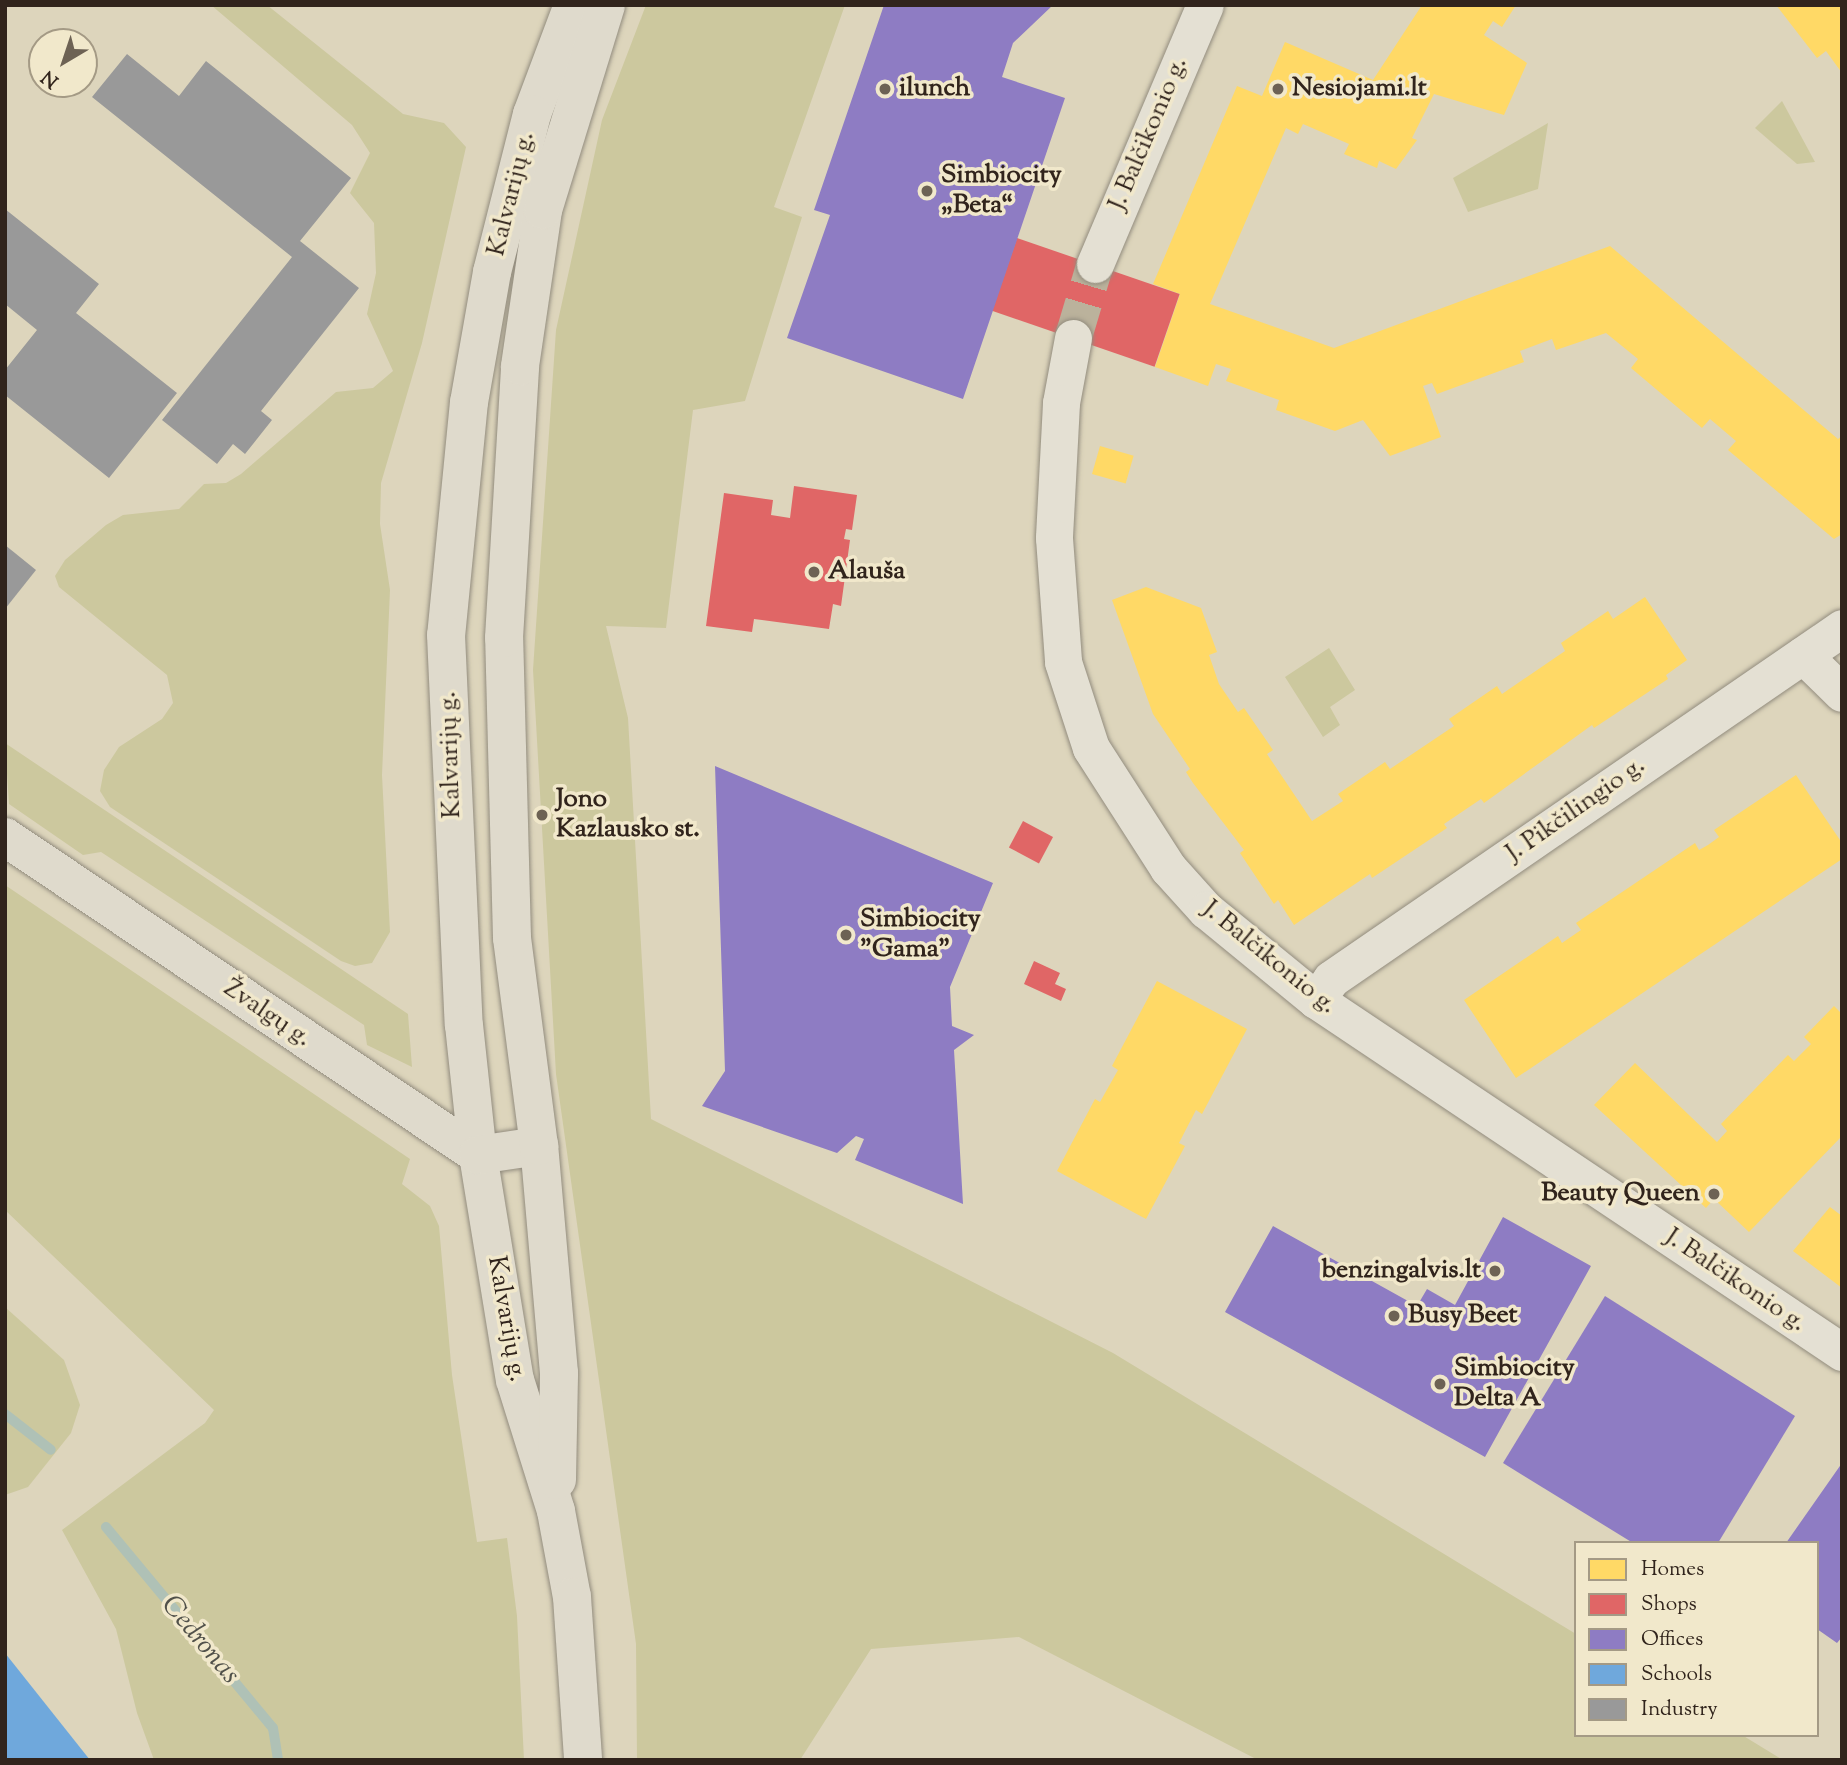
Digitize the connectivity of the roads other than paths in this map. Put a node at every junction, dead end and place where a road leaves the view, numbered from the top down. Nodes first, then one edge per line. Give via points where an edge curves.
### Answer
1 (573, 5) edge
2 (606, 5) edge
3 (1205, 5) edge
4 (1095, 264) tunnel mouth
5 (1073, 338) tunnel mouth
6 (1842, 628) edge
7 (446, 635) junction
8 (504, 638) junction
9 (1803, 655) junction
10 (1842, 693) edge
11 (5, 837) edge
12 (1316, 1000) junction
13 (539, 1146) junction
14 (478, 1155) junction
15 (1842, 1352) edge
16 (556, 1511) junction
17 (583, 1760) edge

1 - 7 main road, Kalvarijų g. via 532,114 492,272 469,402
2 - 8 main road, Kalvarijų g. via 543,210 520,366
3 - 4 street, J. Balčikonio g.
5 - 12 street, J. Balčikonio g. via 1061,403 1054,538 1063,662 1083,725 1112,787 1168,869 1206,910
6 - 9 street, J. Pikčilingio g.
7 - 8 main road
7 - 14 main road, Kalvarijų g. via 463,1012
8 - 13 main road, Kalvarijų g. via 512,938
9 - 10 street
9 - 12 street, J. Pikčilingio g. via 1331,979
11 - 14 main road, Žvalgų g.
12 - 15 street, J. Balčikonio g.
13 - 14 main road
13 - 16 main road, Kalvarijų g. via 559,1373
14 - 16 main road, Kalvarijų g. via 515,1380
16 - 17 main road, Kalvarijų g. via 579,1663

